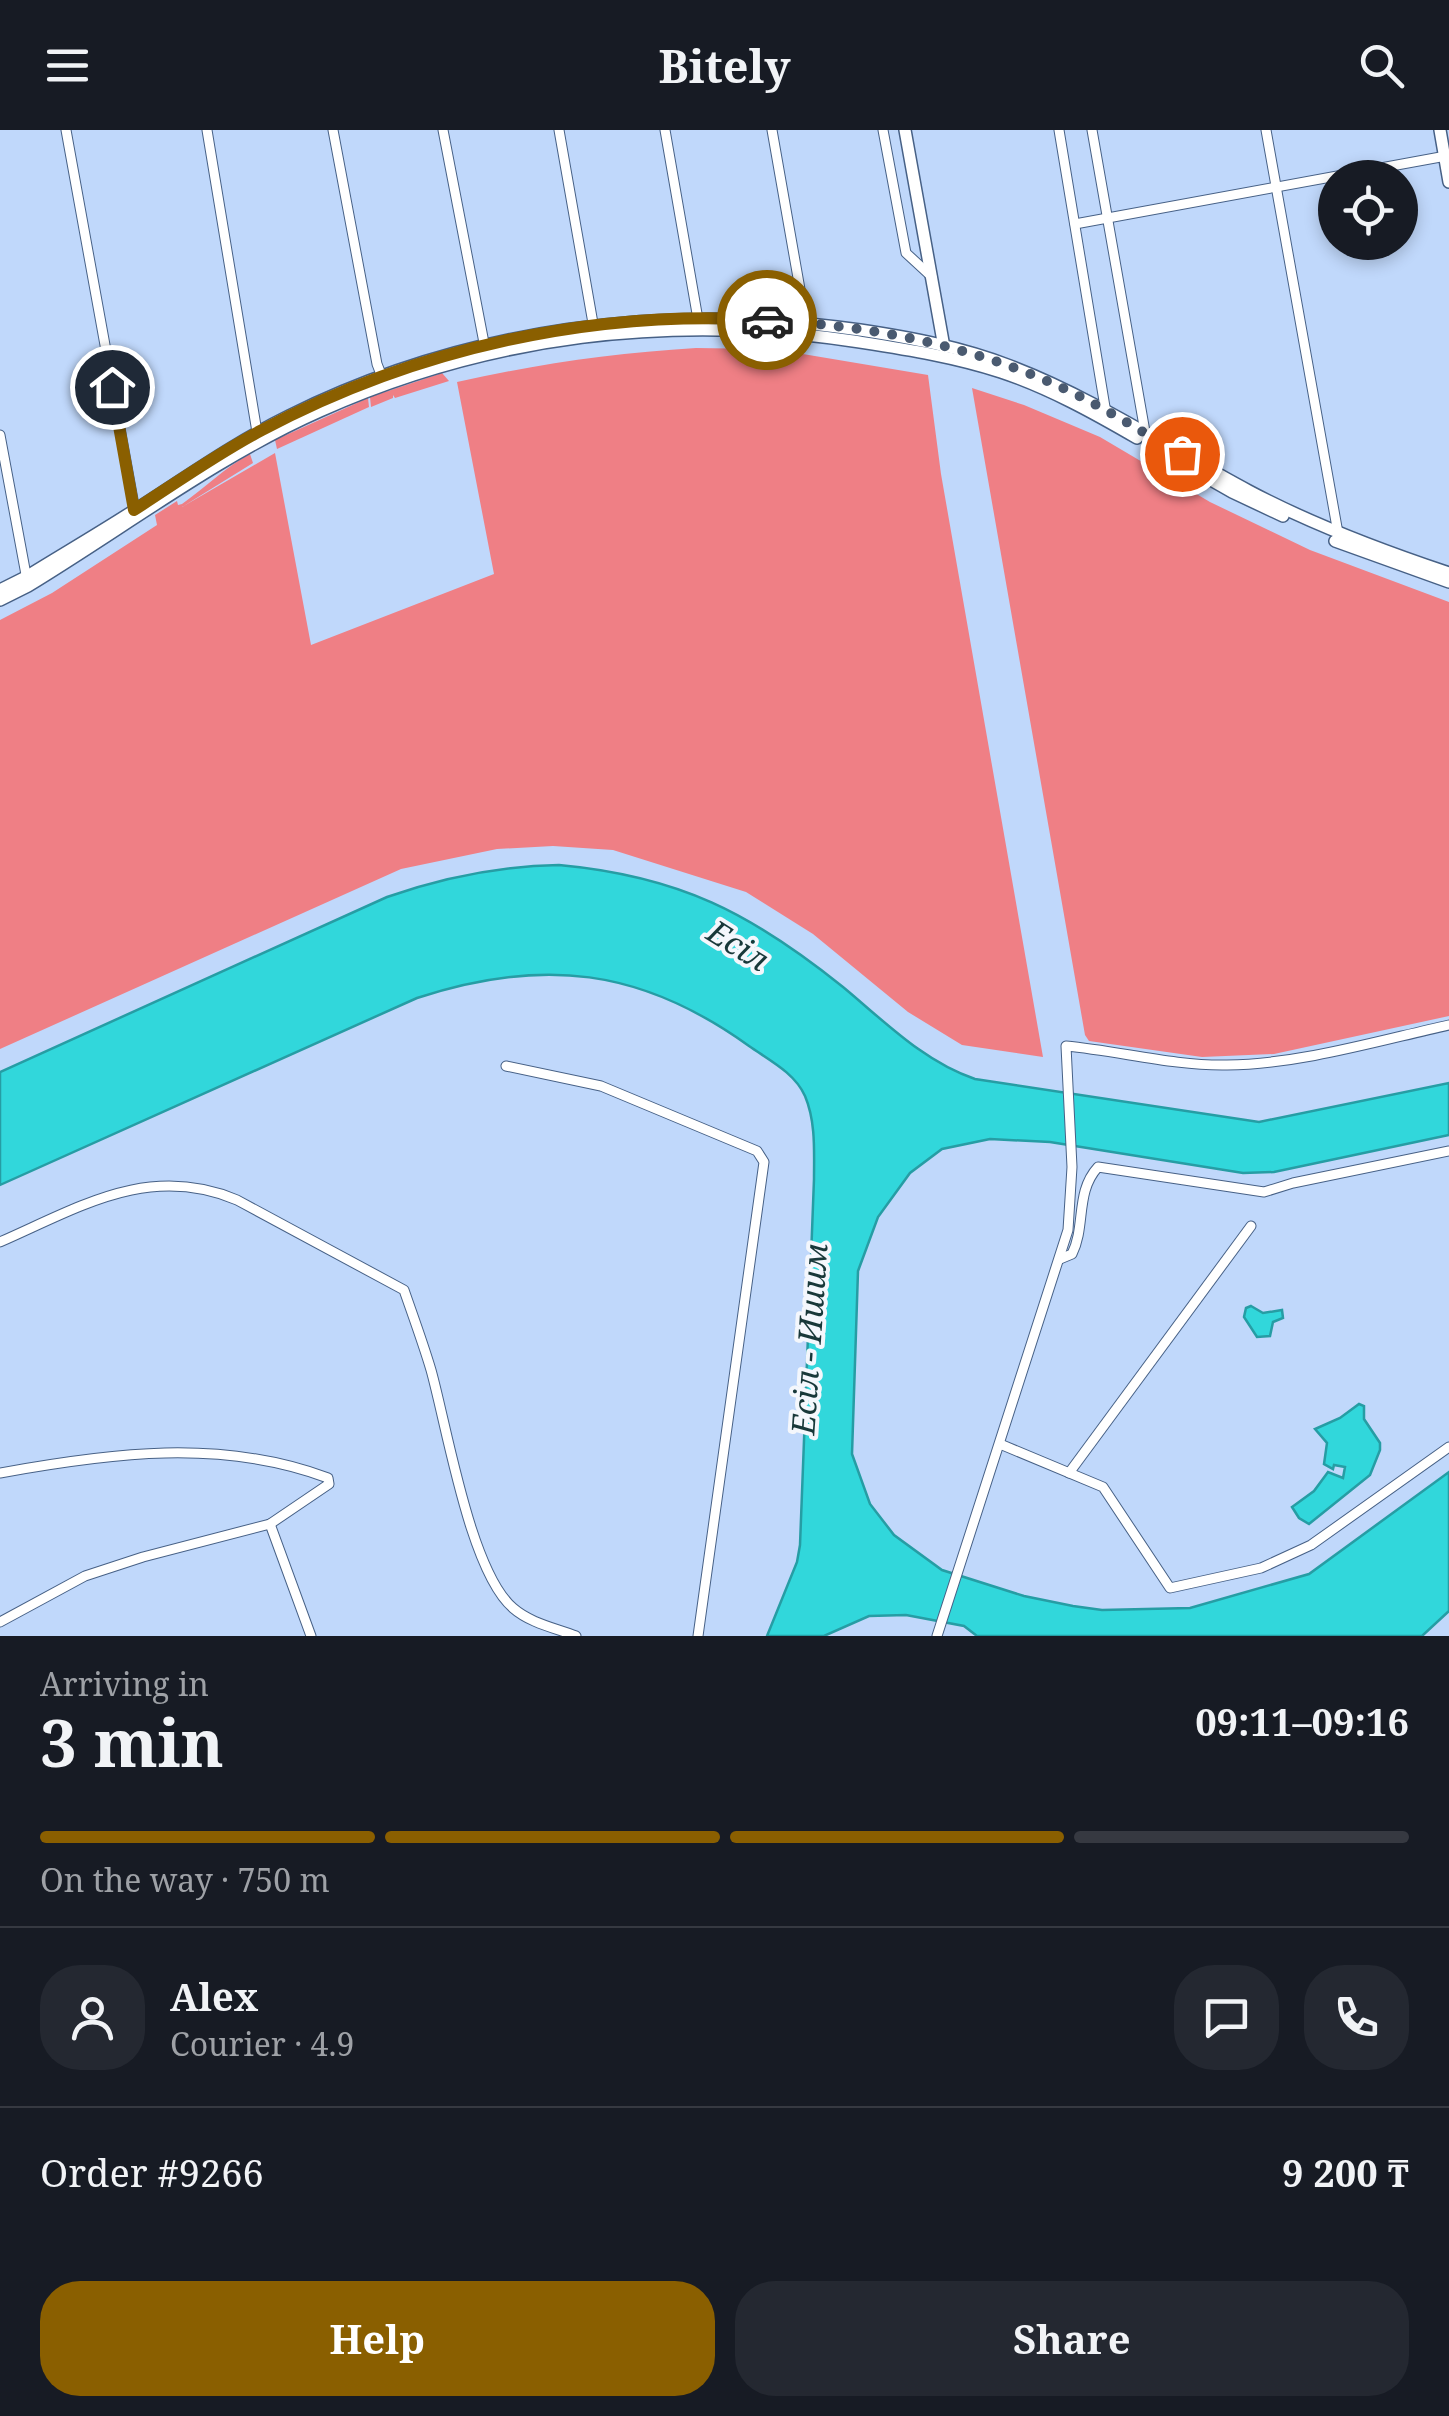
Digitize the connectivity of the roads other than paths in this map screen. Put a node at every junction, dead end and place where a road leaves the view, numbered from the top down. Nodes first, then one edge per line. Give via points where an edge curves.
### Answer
1 (66, 130) edge
2 (207, 130) edge
3 (333, 130) edge
4 (444, 130) edge
5 (559, 130) edge
6 (665, 130) edge
7 (772, 130) edge
8 (883, 130) edge
9 (906, 130) edge
10 (1059, 130) edge
11 (1092, 130) edge
12 (1266, 130) edge
13 (1440, 130) edge
14 (1447, 156) edge
15 (1449, 182) edge
16 (1276, 186) junction
17 (1106, 218) junction
18 (1076, 224) junction
19 (932, 278) junction
20 (698, 323) junction
21 (806, 328) junction
22 (595, 330) junction
23 (486, 350) junction
24 (944, 350) junction
25 (383, 380) junction
26 (1106, 414) junction
27 (258, 432) junction
28 (0, 436) edge
29 (1147, 439) junction
30 (136, 515) junction
31 (1336, 537) junction
32 (1449, 572) edge
33 (27, 582) junction
34 (1449, 582) edge
35 (0, 590) edge
36 (0, 600) edge
37 (1449, 1025) edge
38 (506, 1066) dead end
39 (1449, 1151) edge
40 (1252, 1226) dead end
41 (0, 1242) edge
42 (1060, 1260) junction
43 (1000, 1444) junction
44 (1449, 1447) edge
45 (1069, 1473) junction
46 (0, 1474) edge
47 (270, 1524) junction
48 (0, 1622) edge
49 (311, 1636) edge
50 (576, 1636) edge
51 (698, 1636) edge
52 (938, 1636) edge

1 - 30 street
2 - 27 street
3 - 25 street
4 - 23 street
5 - 22 street
6 - 20 street
7 - 21 street
8 - 19 street via 906,253
9 - 19 street
10 - 18 street
11 - 17 street
12 - 16 street
13 - 14 street
14 - 15 street
14 - 16 street
16 - 17 street
16 - 31 street
17 - 18 street
17 - 29 street
18 - 26 street
19 - 24 street
20 - 21 street
20 - 22 street
21 - 24 street
22 - 23 street
23 - 25 street
24 - 26 street via 1008,365
25 - 27 street
25 - 30 street via 259,442
26 - 29 street
27 - 30 street
28 - 33 street
29 - 31 street via 1232,492
30 - 33 street
31 - 32 street
31 - 34 street
33 - 35 street
33 - 36 street
37 - 42 street via 1229,1066 1066,1046 1072,1167
38 - 51 street via 602,1086 757,1151 764,1162
39 - 42 street via 1264,1192 1098,1166 1083,1192 1078,1242
40 - 45 street
41 - 50 street via 106,1196 173,1184 237,1200 404,1290 494,1583 524,1616
42 - 43 street
43 - 45 street
43 - 52 street
44 - 45 street via 1311,1545 1261,1568 1170,1588 1103,1487
46 - 47 street via 90,1457 197,1452 290,1464 328,1478 312,1498
47 - 48 street via 85,1576
47 - 49 street

